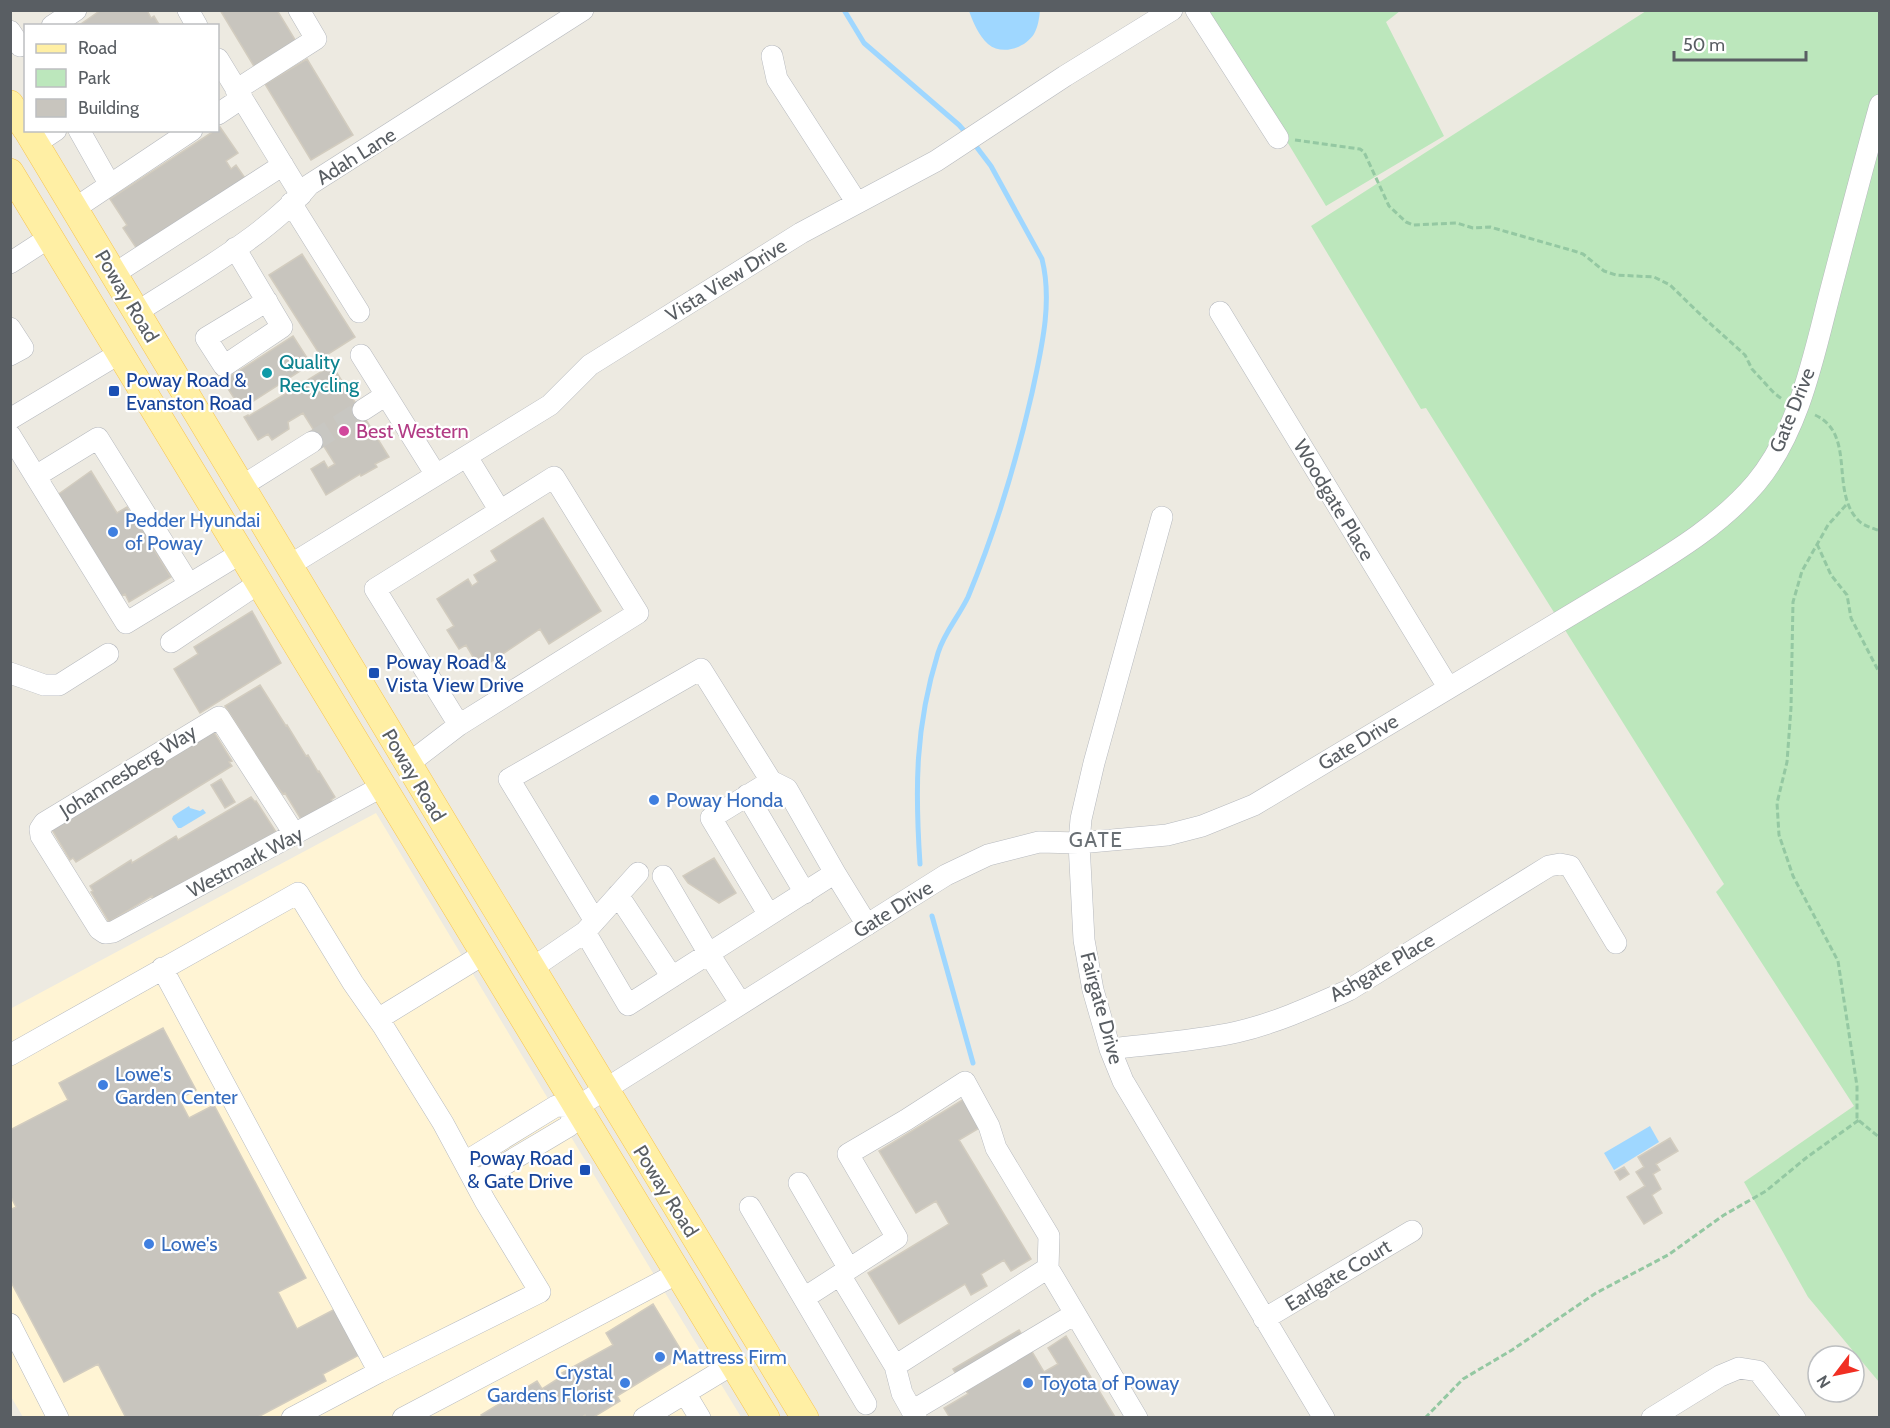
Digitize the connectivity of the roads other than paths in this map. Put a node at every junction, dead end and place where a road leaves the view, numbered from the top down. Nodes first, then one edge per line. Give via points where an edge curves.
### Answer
1 (76, 10) edge
2 (188, 10) edge
3 (299, 10) edge
4 (583, 10) edge
5 (1172, 10) edge
6 (1196, 10) edge
7 (554, 18) edge
8 (55, 24) edge
9 (196, 24) edge
10 (772, 56) dead end
11 (219, 61) edge
12 (239, 94) junction
13 (10, 104) edge
14 (1880, 105) edge
15 (219, 113) edge
16 (24, 126) edge
17 (80, 132) edge
18 (189, 132) edge
19 (31, 137) edge
20 (1278, 138) road end
21 (283, 165) junction
22 (10, 172) edge
23 (111, 185) junction
24 (296, 199) junction
25 (857, 203) junction
26 (74, 209) junction
27 (50, 237) junction
28 (235, 248) junction
29 (10, 263) edge
30 (114, 274) junction
31 (267, 301) dead end
32 (137, 312) junction
33 (360, 312) dead end
34 (1220, 312) dead end
35 (10, 328) edge
36 (120, 353) junction
37 (10, 355) edge
38 (361, 355) dead end
39 (386, 395) junction
40 (363, 410) tunnel mouth
41 (10, 419) edge
42 (10, 435) edge
43 (312, 442) tunnel mouth
44 (467, 457) junction
45 (436, 475) junction
46 (36, 476) junction
47 (242, 486) junction
48 (500, 511) junction
49 (1162, 517) dead end
50 (241, 553) junction
51 (290, 565) junction
52 (259, 583) junction
53 (189, 584) junction
54 (279, 615) junction
55 (171, 642) dead end
56 (108, 654) dead end
57 (10, 673) edge
58 (1448, 687) junction
59 (459, 725) junction
60 (408, 764) junction
61 (771, 781) junction
62 (383, 786) junction
63 (747, 795) junction
64 (295, 835) junction
65 (1078, 843) junction
66 (638, 873) dead end
67 (835, 873) junction
68 (663, 876) dead end
69 (477, 881) junction
70 (805, 893) junction
71 (618, 895) junction
72 (769, 915) junction
73 (867, 925) junction
74 (590, 927) junction
75 (105, 933) joint
76 (1616, 943) dead end
77 (484, 954) junction
78 (709, 954) junction
79 (162, 969) junction
80 (531, 969) junction
81 (672, 977) junction
82 (741, 1004) junction
83 (378, 1019) junction
84 (1110, 1049) junction
85 (10, 1055) edge
86 (604, 1090) junction
87 (577, 1107) junction
88 (465, 1162) junction
89 (475, 1182) junction
90 (799, 1183) dead end
91 (750, 1207) dead end
92 (1412, 1231) dead end
93 (1048, 1268) junction
94 (844, 1272) junction
95 (678, 1273) junction
96 (804, 1298) junction
97 (1075, 1314) junction
98 (1263, 1318) junction
99 (10, 1324) edge
100 (712, 1329) junction
101 (734, 1364) junction
102 (895, 1366) junction
103 (379, 1372) junction
104 (685, 1393) junction
105 (866, 1404) dead end
106 (914, 1414) edge
107 (58, 1418) edge
108 (292, 1418) edge
109 (403, 1418) edge
110 (644, 1418) edge
111 (700, 1418) edge
112 (766, 1418) edge
113 (783, 1418) edge
114 (805, 1418) edge
115 (1137, 1418) edge
116 (1324, 1418) edge
117 (1652, 1418) edge
118 (1795, 1418) edge

1 - 8 street
2 - 9 street
3 - 12 street via 316,39
4 - 7 street, Adah Lane
5 - 25 street, Vista View Drive via 936,161
6 - 20 street
7 - 24 street, Adah Lane via 309,185
10 - 25 street via 777,79
11 - 12 street
12 - 15 street
12 - 21 street
13 - 16 main road, Poway Road
14 - 58 street, Gate Drive via 1797,407 1767,468 1741,499 1674,553
17 - 23 street
18 - 23 street
19 - 26 main road, Poway Road
19 - 32 main road via 28,171 116,316 129,318
21 - 24 street
21 - 30 street
22 - 27 main road, Poway Road
23 - 26 street
24 - 28 street, Adah Lane
24 - 33 street
25 - 44 street, Vista View Drive via 801,232 590,365 550,405
26 - 30 main road, Poway Road
27 - 29 street
27 - 36 main road, Poway Road
28 - 31 street
28 - 32 street, Adah Lane
30 - 32 main road, Poway Road
32 - 47 main road, Poway Road
34 - 58 street, Woodgate Place
35 - 37 street via 23,348
36 - 41 street
36 - 50 main road, Poway Road
36 - 51 main road via 129,347 139,350 230,495
38 - 39 street
39 - 40 street
39 - 45 street
42 - 46 street
43 - 47 street
44 - 45 street, Vista View Drive
44 - 48 street
45 - 51 street, Vista View Drive
46 - 53 street via 98,438
46 - 53 street via 126,623
47 - 51 main road, Poway Road
48 - 59 street via 375,589
48 - 59 street via 554,477 638,613
49 - 65 street, Fairgate Drive via 1094,763
50 - 52 main road, Poway Road
50 - 53 street
51 - 60 main road, Poway Road
52 - 54 main road, Poway Road
52 - 55 street
54 - 60 main road via 317,646 385,757
54 - 62 main road, Poway Road
56 - 57 street via 58,685 44,685
58 - 65 street, Gate Drive via 1254,805 1202,826 1167,834
59 - 60 street
60 - 69 main road, Poway Road
61 - 63 street
61 - 67 street via 787,789
61 - 74 street via 701,669 509,779
62 - 64 street, Westmark Way
62 - 69 main road via 398,781 406,784 449,854
62 - 77 main road, Poway Road
63 - 70 street
63 - 72 street via 711,818
64 - 75 street, Westmark Way via 113,933
64 - 75 street, Johannesberg Way via 219,717 40,829
65 - 73 street, Gate Drive via 1039,842 988,855 946,875
65 - 84 street, Fairgate Drive via 1084,940
66 - 71 street
67 - 70 street
67 - 73 street
68 - 78 street
69 - 80 main road, Poway Road
70 - 72 street
71 - 74 street
71 - 81 street
72 - 78 street
73 - 82 street, Gate Drive
74 - 80 street
74 - 81 street via 628,1005
76 - 84 street, Ashgate Place via 1570,866 1549,866 1320,1004 1236,1032
77 - 83 street
77 - 87 main road, Poway Road
78 - 81 street
78 - 82 street
79 - 83 street via 298,893
79 - 85 street
79 - 103 street
80 - 86 main road, Poway Road
82 - 86 street, Gate Drive
83 - 88 street
84 - 98 street, Fairgate Drive via 1140,1112
86 - 87 street, Gate Drive
86 - 114 main road, Poway Road
87 - 88 street via 556,1106
87 - 89 street via 569,1126
87 - 95 main road, Poway Road
88 - 89 street
89 - 103 street via 540,1292
90 - 94 street
91 - 96 street
92 - 98 street, Earlgate Court
93 - 94 street via 1049,1236 996,1148 989,1126 965,1082 848,1154 897,1238
93 - 97 street
93 - 102 street
94 - 96 street
94 - 102 street
95 - 100 main road, Poway Road
95 - 109 street
96 - 105 street
97 - 106 street
97 - 115 street
98 - 116 street, Fairgate Drive
99 - 107 street
100 - 101 main road, Poway Road
100 - 113 main road via 743,1356
101 - 104 street
101 - 112 main road, Poway Road
102 - 106 street via 902,1393
103 - 108 street
104 - 110 street
104 - 111 street
117 - 118 street via 1739,1368 1758,1371

